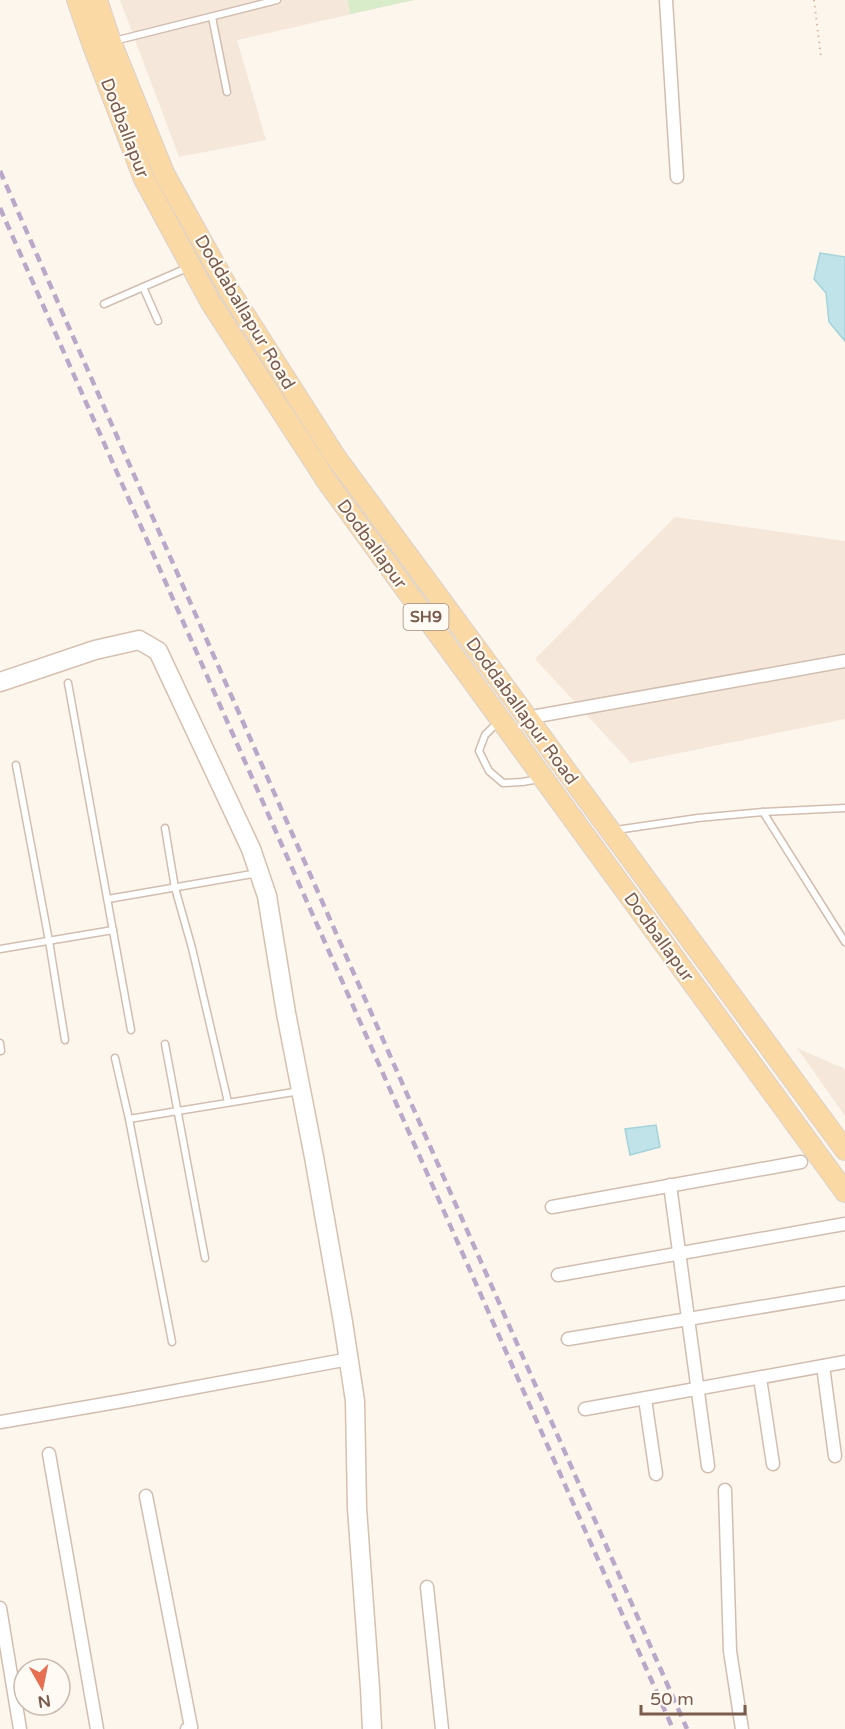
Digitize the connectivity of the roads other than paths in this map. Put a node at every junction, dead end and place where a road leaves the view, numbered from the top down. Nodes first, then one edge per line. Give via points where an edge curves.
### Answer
1 (78, 0) edge
2 (97, 0) edge
3 (277, 0) edge
4 (666, 0) edge
5 (212, 17) junction
6 (111, 42) junction
7 (228, 92) dead end
8 (677, 177) dead end
9 (191, 267) junction
10 (143, 287) junction
11 (104, 304) dead end
12 (159, 321) dead end
13 (845, 662) edge
14 (0, 682) edge
15 (68, 683) dead end
16 (526, 718) junction
17 (501, 719) junction
18 (16, 765) dead end
19 (543, 778) junction
20 (845, 808) edge
21 (763, 812) junction
22 (165, 828) dead end
23 (610, 831) junction
24 (259, 873) junction
25 (175, 888) junction
26 (108, 899) junction
27 (113, 930) junction
28 (49, 941) junction
29 (845, 942) edge
30 (0, 950) edge
31 (131, 1030) dead end
32 (65, 1040) dead end
33 (0, 1043) edge
34 (165, 1044) dead end
35 (2, 1052) edge
36 (115, 1058) dead end
37 (301, 1091) junction
38 (228, 1102) junction
39 (176, 1111) junction
40 (129, 1119) junction
41 (845, 1150) edge
42 (801, 1162) dead end
43 (670, 1185) junction
44 (845, 1192) edge
45 (552, 1207) dead end
46 (845, 1224) edge
47 (680, 1253) junction
48 (205, 1258) dead end
49 (558, 1275) dead end
50 (845, 1293) edge
51 (688, 1320) junction
52 (568, 1339) dead end
53 (172, 1342) dead end
54 (349, 1359) junction
55 (845, 1362) edge
56 (823, 1366) junction
57 (760, 1378) junction
58 (698, 1389) junction
59 (645, 1399) junction
60 (585, 1410) dead end
61 (0, 1422) edge
62 (49, 1454) dead end
63 (835, 1456) dead end
64 (773, 1464) dead end
65 (708, 1466) dead end
66 (656, 1474) dead end
67 (725, 1490) dead end
68 (146, 1496) dead end
69 (427, 1587) dead end
70 (0, 1608) edge
71 (20, 1729) edge
72 (97, 1729) edge
73 (187, 1729) edge
74 (372, 1729) edge
75 (442, 1729) edge
76 (742, 1729) edge

1 - 9 main road, Dodballapur / SH9 via 144,179
2 - 6 main road, Doddaballapur Road / SH9
3 - 5 lane
4 - 8 street
5 - 6 lane
5 - 7 lane
6 - 16 main road, Doddaballapur Road / SH9 via 164,173 229,290 335,456
9 - 10 lane
9 - 17 main road, Dodballapur / SH9 via 210,303 328,483
10 - 11 lane
10 - 12 lane
13 - 16 street
14 - 24 street via 95,650 139,640 158,651
15 - 26 lane
16 - 23 main road, Doddaballapur Road / SH9
17 - 19 main road, Dodballapur / SH9
17 - 19 lane via 485,735 479,751 489,771 503,783
18 - 28 lane
19 - 44 main road, Dodballapur / SH9
20 - 21 lane
21 - 23 lane
21 - 29 lane
22 - 25 lane
23 - 41 main road, Doddaballapur Road / SH9
24 - 25 lane
24 - 37 street via 267,896
25 - 26 lane
25 - 38 lane
26 - 27 lane
27 - 28 lane
27 - 31 lane
28 - 30 lane
28 - 32 lane
33 - 35 lane
34 - 39 lane
36 - 40 lane
37 - 38 lane
37 - 54 street
38 - 39 lane
39 - 40 lane
39 - 48 lane
40 - 53 lane
42 - 43 street
43 - 45 street
43 - 47 street
46 - 47 street
47 - 49 street
47 - 51 street
50 - 51 street
51 - 52 street
51 - 58 street
54 - 61 street
54 - 74 street via 355,1401 357,1508
55 - 56 street
56 - 57 street
56 - 63 street
57 - 58 street
57 - 64 street
58 - 59 street
58 - 65 street
59 - 60 street
59 - 66 street
62 - 72 street
67 - 76 street via 730,1651
68 - 73 street via 191,1727
69 - 75 street
70 - 71 street

